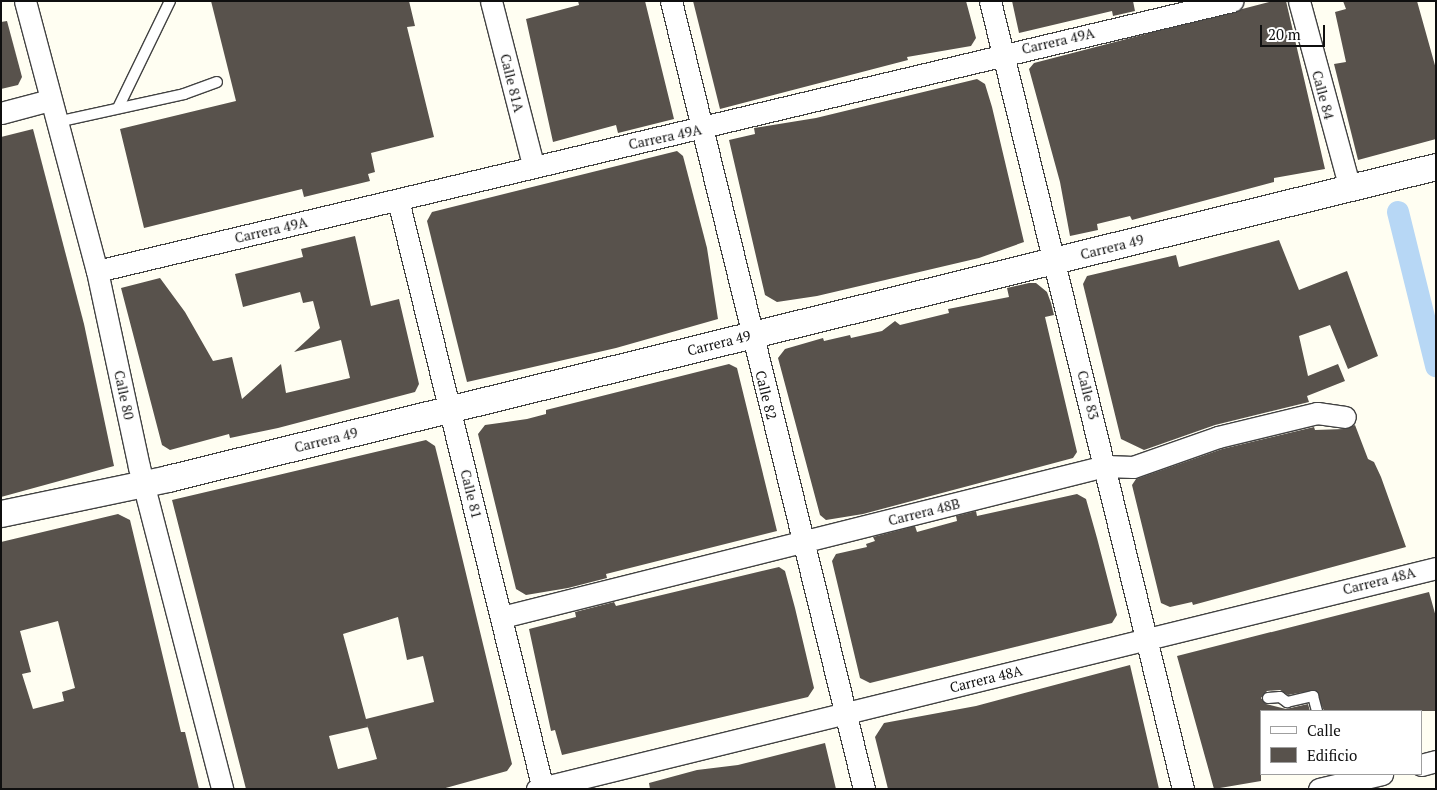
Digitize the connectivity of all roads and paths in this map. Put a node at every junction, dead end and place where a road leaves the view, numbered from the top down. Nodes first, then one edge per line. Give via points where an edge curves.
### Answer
1 (25, 1) edge
2 (170, 1) edge
3 (491, 1) edge
4 (671, 1) edge
5 (990, 1) edge
6 (1232, 1) edge
7 (1298, 1) edge
8 (1004, 54) junction
9 (218, 82) dead end
10 (50, 100) junction
11 (118, 108) junction
12 (1, 113) edge
13 (57, 122) junction
14 (700, 129) junction
15 (533, 165) junction
16 (1436, 167) edge
17 (1350, 189) junction
18 (398, 200) junction
19 (1056, 261) junction
20 (97, 271) junction
21 (750, 336) junction
22 (449, 410) junction
23 (1345, 417) dead end
24 (1106, 466) junction
25 (144, 484) junction
26 (1, 514) edge
27 (802, 543) junction
28 (1436, 568) edge
29 (502, 617) junction
30 (1147, 640) junction
31 (1268, 698) dead end
32 (1317, 710) edge
33 (845, 713) junction
34 (1436, 761) edge
35 (1422, 765) edge
36 (1375, 775) edge
37 (1329, 782) edge
38 (541, 788) edge
39 (222, 789) edge
40 (864, 789) edge
41 (1183, 789) edge

1 - 10 street, Calle 80
2 - 11 lane
3 - 15 street, Calle 81A
4 - 14 street, Calle 82
5 - 8 street, Calle 83
6 - 8 street, Carrera 49A
7 - 17 street, Calle 84
8 - 14 street, Carrera 49A
8 - 19 street, Calle 83
9 - 11 lane
10 - 12 street
10 - 13 street, Calle 80
11 - 13 lane
13 - 20 street, Calle 80
14 - 15 street, Carrera 49A
14 - 21 street, Calle 82
15 - 18 street, Carrera 49A
16 - 17 street, Carrera 49
17 - 19 street, Carrera 49
18 - 20 street, Carrera 49A
18 - 22 street, Calle 81
19 - 21 street, Carrera 49
19 - 24 street, Calle 83
20 - 25 street, Calle 80
21 - 22 street, Carrera 49
21 - 27 street, Calle 82
22 - 25 street, Carrera 49
22 - 29 street, Calle 81
23 - 24 street, Carrera 48B via 1317,413 1218,437 1134,467
24 - 27 street, Carrera 48B
24 - 30 street, Calle 83
25 - 26 street, Carrera 49
25 - 39 street, Calle 80
27 - 29 street, Carrera 48B
27 - 33 street, Calle 82
28 - 30 street, Carrera 48A
29 - 38 street, Calle 81
30 - 33 street, Carrera 48A
30 - 41 street, Calle 83
31 - 32 lane via 1280,696 1287,702 1313,696
33 - 38 street, Carrera 48A
33 - 40 street, Calle 82
34 - 35 street
36 - 37 street

